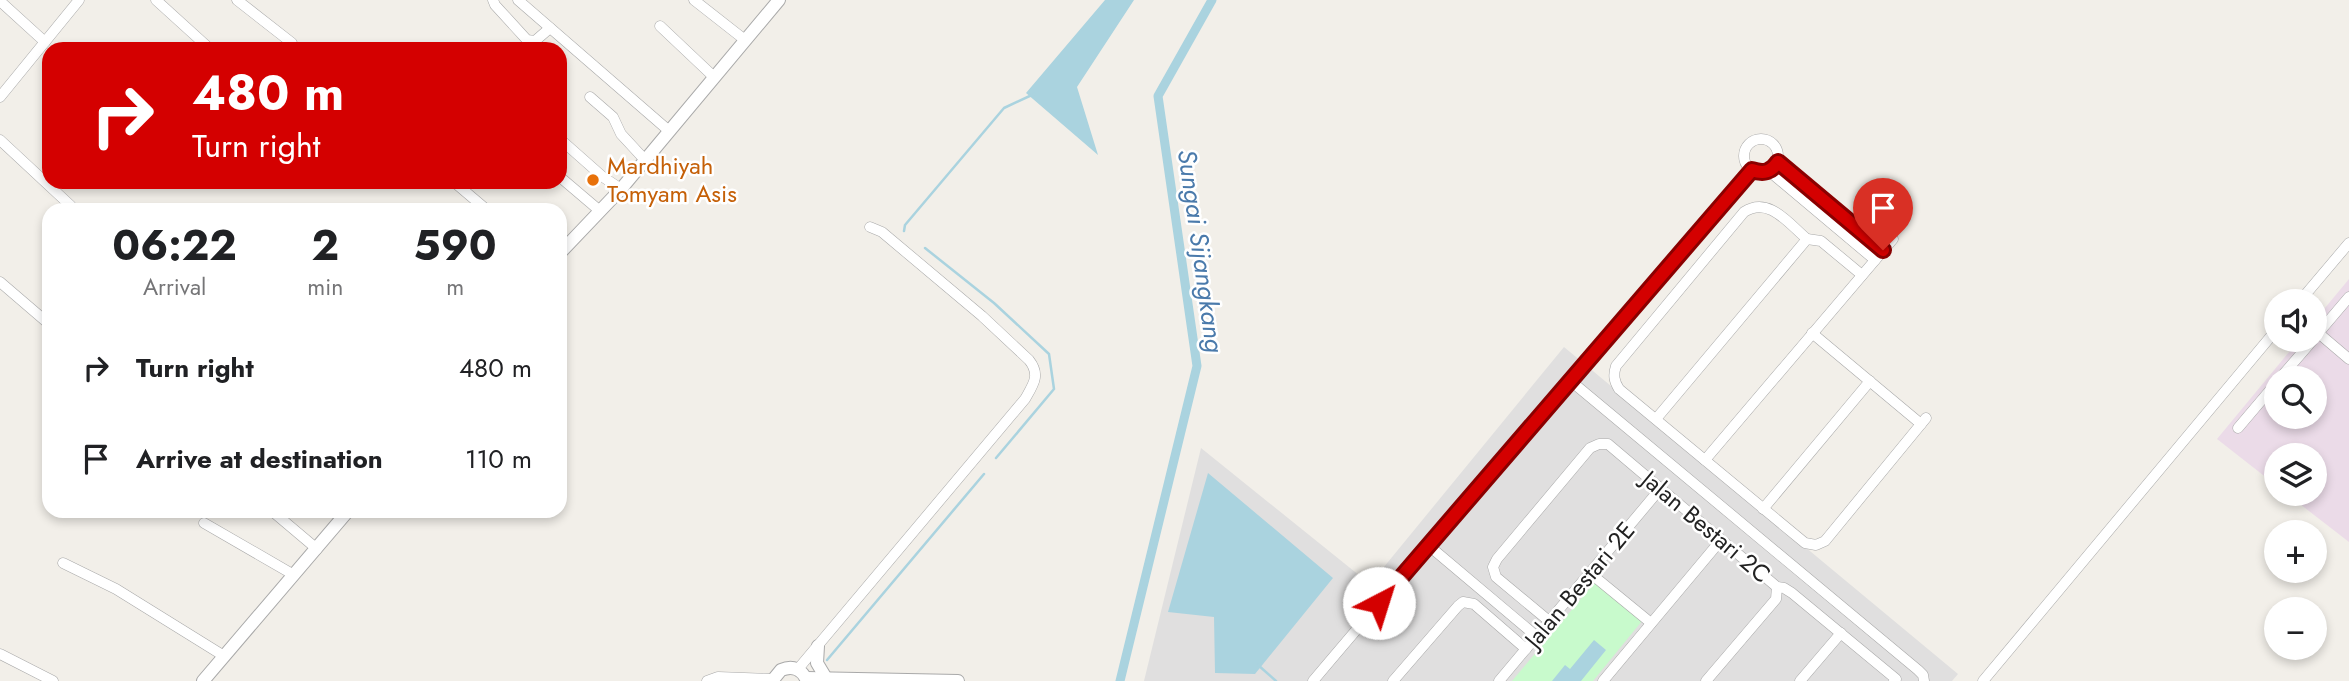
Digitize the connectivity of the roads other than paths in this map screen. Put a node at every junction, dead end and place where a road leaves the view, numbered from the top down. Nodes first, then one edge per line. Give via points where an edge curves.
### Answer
1 (79, 0) edge
2 (156, 0) edge
3 (237, 0) edge
4 (493, 0) edge
5 (518, 0) edge
6 (694, 0) edge
7 (779, 0) edge
8 (1, 2) edge
9 (660, 26) dead end
10 (550, 28) junction
11 (745, 40) junction
12 (45, 42) joint
13 (202, 42) edge
14 (291, 42) edge
15 (566, 42) edge
16 (567, 43) edge
17 (42, 46) edge
18 (714, 77) junction
19 (0, 97) edge
20 (590, 97) dead end
21 (668, 130) junction
22 (0, 140) edge
23 (567, 145) edge
24 (645, 160) junction
25 (1778, 162) junction
26 (1752, 170) junction
27 (1769, 171) junction
28 (42, 179) edge
29 (567, 183) edge
30 (53, 189) edge
31 (462, 189) edge
32 (621, 189) junction
33 (68, 203) edge
34 (479, 203) edge
35 (600, 211) junction
36 (870, 227) dead end
37 (1807, 239) junction
38 (1893, 239) dead end
39 (2349, 243) edge
40 (567, 246) edge
41 (1883, 250) junction
42 (1875, 260) junction
43 (1862, 275) junction
44 (0, 282) edge
45 (2310, 289) edge
46 (2349, 297) edge
47 (42, 318) edge
48 (2327, 322) edge
49 (1812, 333) junction
50 (2327, 343) edge
51 (2264, 344) edge
52 (2301, 352) edge
53 (2349, 359) edge
54 (2290, 366) edge
55 (1870, 381) junction
56 (1572, 382) junction
57 (2264, 397) edge
58 (1656, 419) junction
59 (2238, 428) dead end
60 (1705, 460) junction
61 (1660, 489) junction
62 (1763, 509) junction
63 (281, 518) edge
64 (342, 518) edge
65 (204, 523) dead end
66 (1721, 540) junction
67 (1428, 545) junction
68 (317, 548) junction
69 (63, 562) dead end
70 (1590, 573) junction
71 (293, 575) junction
72 (1777, 587) junction
73 (1549, 621) junction
74 (1651, 624) junction
75 (1841, 633) junction
76 (1536, 636) junction
77 (818, 646) junction
78 (1525, 649) junction
79 (0, 654) edge
80 (224, 656) junction
81 (804, 676) edge
82 (826, 678) junction
83 (772, 680) edge
84 (1895, 680) edge
85 (53, 681) edge
86 (203, 681) edge
87 (707, 681) edge
88 (958, 681) edge
89 (1313, 681) edge
90 (1393, 681) edge
91 (1499, 681) edge
92 (1603, 681) edge
93 (1706, 681) edge
94 (1800, 681) edge
95 (1924, 681) edge
96 (1983, 681) edge

1 - 12 street
2 - 13 street
3 - 14 street
4 - 10 street via 527,40 535,41
5 - 10 street
6 - 11 street
7 - 11 street
8 - 12 street
9 - 18 street
10 - 15 street
11 - 18 street
16 - 21 street
17 - 19 street
18 - 21 street
20 - 24 street via 613,117 621,134
21 - 24 street
22 - 28 street
23 - 32 street
24 - 32 street
25 - 26 street via 1776,147 1756,140 1745,150
25 - 27 street
25 - 41 street
26 - 27 street
26 - 56 street
27 - 42 street
29 - 35 street
30 - 33 street
31 - 34 street
32 - 35 street
35 - 40 street
36 - 77 street via 882,232 982,316 1029,360 1036,380 1025,399
37 - 43 street via 1821,241
37 - 58 street
37 - 58 street via 1771,209 1761,206 1744,212 1616,366 1619,389
38 - 41 street
39 - 45 street
41 - 42 street
42 - 43 street
43 - 49 street
44 - 47 street
46 - 48 street
49 - 55 street
49 - 60 street
50 - 53 street
51 - 96 street
52 - 54 street
55 - 62 street
55 - 62 street via 1924,421 1825,541 1805,543
56 - 67 street
56 - 95 street via 1918,670
57 - 59 street
58 - 60 street
60 - 62 street
61 - 66 street, Jalan Bestari 2C
61 - 70 street, Jalan Bestari 2E
61 - 73 street, Jalan Bestari 2C via 1608,444 1590,448 1493,568 1496,577
63 - 68 street
64 - 68 street
65 - 71 street
66 - 72 street, Jalan Bestari 2C
66 - 74 street
67 - 76 street
67 - 89 street
68 - 71 street
69 - 80 street
70 - 73 street, Jalan Bestari 2E
70 - 74 street
71 - 80 street
72 - 75 street via 1792,593
72 - 93 street, Jalan Bestari 2C via 1776,599
73 - 76 street, Jalan Bestari 2E
74 - 92 street
75 - 84 street
75 - 94 street
76 - 78 street, Jalan Bestari 2E
77 - 81 street
77 - 82 street via 817,663
78 - 90 street via 1474,604 1463,602
78 - 91 street, Jalan Bestari 2E
79 - 85 street
80 - 86 street
81 - 82 street
81 - 83 street via 792,667
82 - 88 street
83 - 87 street via 719,677

